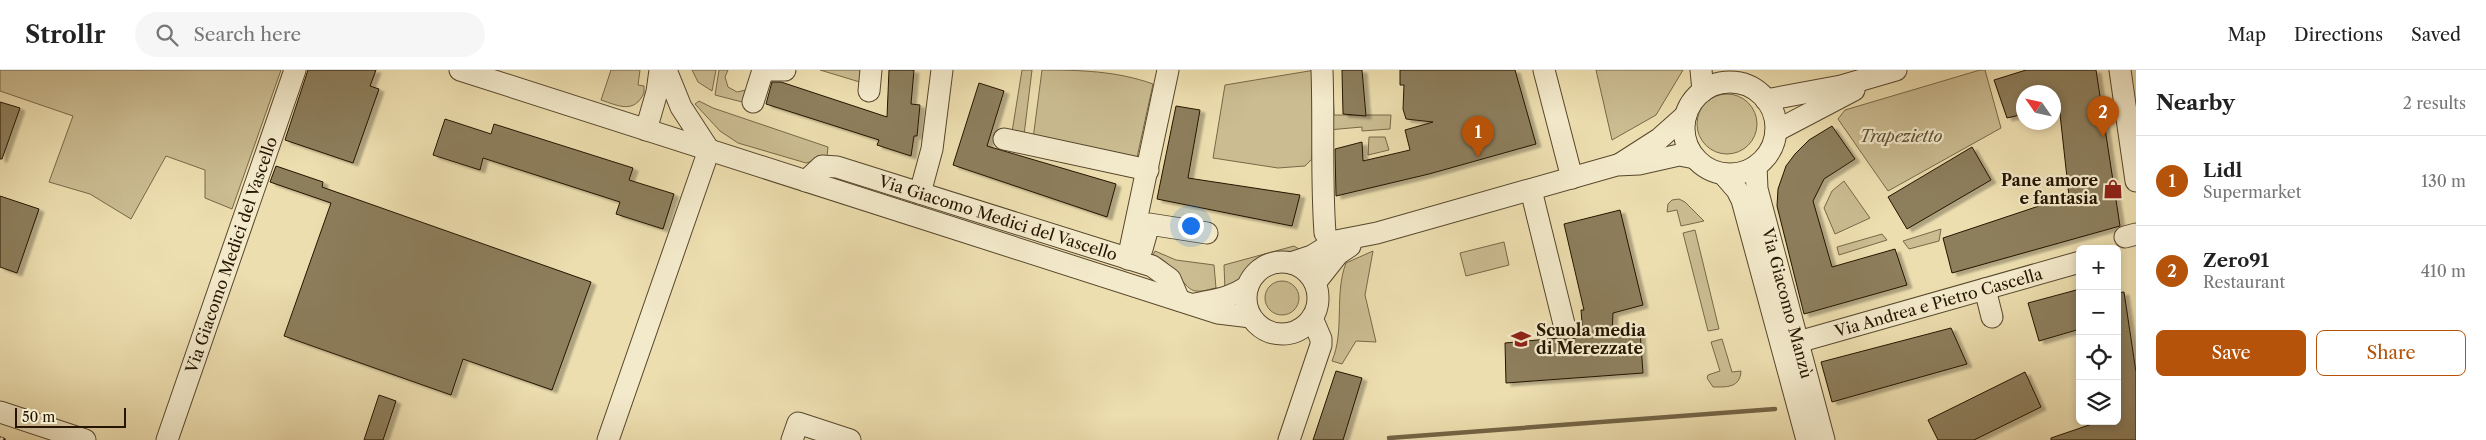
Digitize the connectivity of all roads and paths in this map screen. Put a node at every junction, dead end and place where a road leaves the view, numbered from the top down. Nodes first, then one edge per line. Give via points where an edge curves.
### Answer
1 (295, 70) edge
2 (460, 70) edge
3 (660, 70) edge
4 (666, 70) edge
5 (763, 70) edge
6 (771, 70) edge
7 (785, 70) edge
8 (871, 70) edge
9 (942, 70) edge
10 (1168, 70) edge
11 (1322, 70) edge
12 (1544, 70) edge
13 (1701, 70) edge
14 (2120, 70) edge
15 (1892, 71) edge
16 (1727, 76) edge
17 (869, 91) dead end
18 (1702, 91) junction
19 (2130, 92) edge
20 (1766, 100) junction
21 (753, 102) dead end
22 (1686, 115) junction
23 (646, 130) junction
24 (1776, 130) junction
25 (1004, 139) dead end
26 (709, 150) junction
27 (1696, 158) junction
28 (1617, 166) junction
29 (1756, 166) junction
30 (1148, 170) junction
31 (1723, 174) junction
32 (1572, 178) junction
33 (806, 181) junction
34 (2136, 181) edge
35 (1531, 190) junction
36 (920, 193) junction
37 (1207, 233) dead end
38 (1325, 233) dead end
39 (1377, 233) junction
40 (1133, 260) junction
41 (1290, 263) junction
42 (2076, 263) edge
43 (1315, 283) junction
44 (1248, 286) junction
45 (1985, 289) junction
46 (1186, 302) junction
47 (1251, 317) junction
48 (1992, 317) dead end
49 (1312, 318) junction
50 (1565, 328) dead end
51 (1286, 334) junction
52 (1798, 342) junction
53 (1312, 370) junction
54 (0, 412) edge
55 (86, 440) edge
56 (167, 440) edge
57 (608, 440) edge
58 (792, 440) edge
59 (850, 440) edge
60 (1289, 440) edge
61 (1807, 440) edge
62 (1824, 440) edge

1 - 56 street, Via Giacomo Medici del Vascello
2 - 23 street, Via Giacomo Medici del Vascello
3 - 23 street
4 - 26 street via 681,107
5 - 21 street
6 - 7 street
8 - 17 street
9 - 36 street via 932,149
10 - 30 street
11 - 38 street
12 - 32 street
13 - 18 street
14 - 19 street
15 - 20 street via 1841,86
15 - 24 street
16 - 18 street via 1721,83
16 - 20 street via 1754,89
18 - 22 street
19 - 34 street
20 - 24 street via 1774,114
22 - 27 street via 1686,142
22 - 28 street via 1658,139
23 - 26 street, Via Giacomo Medici del Vascello
24 - 29 street via 1770,151
25 - 30 street
26 - 33 street, Via Giacomo Medici del Vascello
26 - 57 street
27 - 28 street via 1679,155
27 - 31 street
28 - 32 street
29 - 31 street via 1735,174
29 - 52 street, Via Giacomo Manzù via 1757,189
30 - 40 street
31 - 61 street, Via Giacomo Manzù via 1742,200
32 - 35 street
33 - 36 street, Via Giacomo Medici del Vascello via 822,166 832,166
33 - 46 street, Via Giacomo Medici del Vascello
35 - 39 street
35 - 50 street
36 - 40 street, Via Giacomo Medici del Vascello
37 - 40 street via 1149,224
39 - 41 street via 1336,241 1312,256
39 - 43 street via 1338,254
40 - 46 street, Via Giacomo Medici del Vascello via 1165,274
41 - 43 street via 1305,270
41 - 44 street via 1266,265
42 - 45 street, Via Andrea e Pietro Cascella
43 - 49 street via 1318,301
44 - 46 street, Via Giacomo Medici del Vascello via 1226,297
44 - 47 street via 1246,303
45 - 48 street
45 - 52 street, Via Andrea e Pietro Cascella
46 - 47 street, Via Giacomo Medici del Vascello via 1218,313
47 - 51 street via 1268,331
49 - 51 street via 1301,328
49 - 53 street via 1321,345
51 - 53 street via 1300,341 1310,352
52 - 62 street, Via Giacomo Manzù
53 - 60 street
54 - 55 street
58 - 59 street via 798,423

